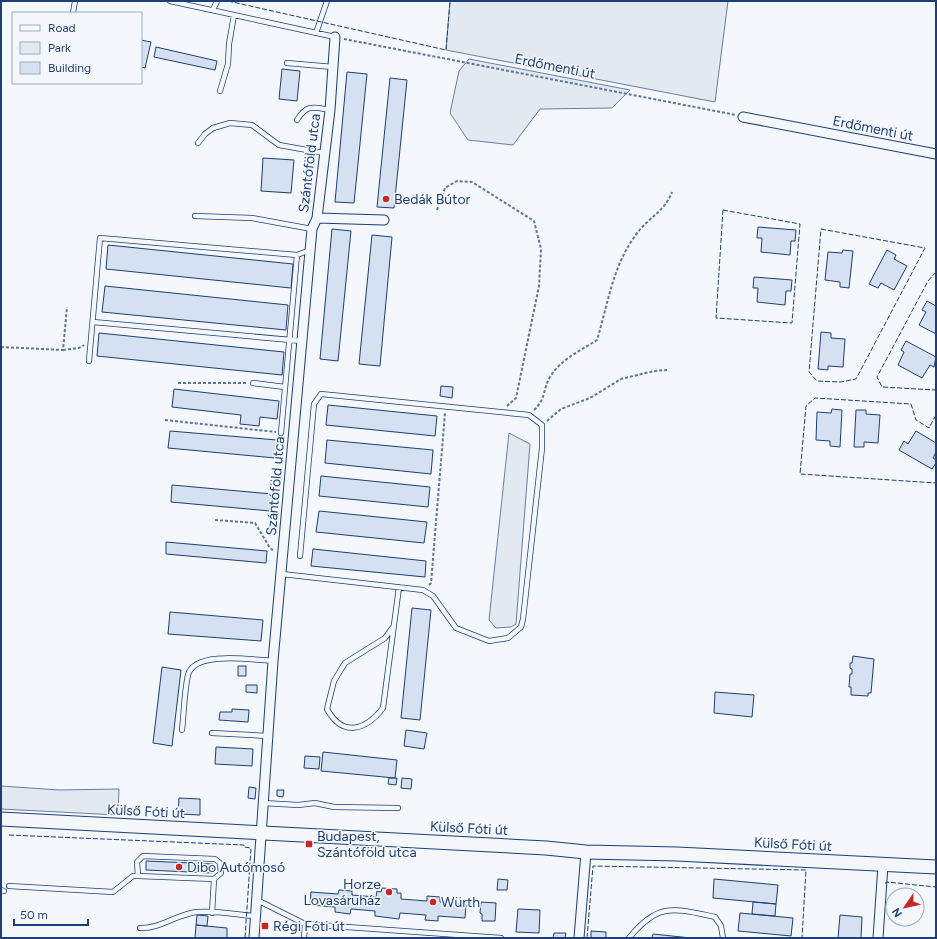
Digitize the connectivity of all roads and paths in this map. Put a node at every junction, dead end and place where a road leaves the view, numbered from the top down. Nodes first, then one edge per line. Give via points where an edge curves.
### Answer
1 (75, 1) edge
2 (170, 1) edge
3 (217, 1) edge
4 (326, 1) edge
5 (213, 10) junction
6 (73, 12) edge
7 (234, 15) junction
8 (316, 33) junction
9 (335, 37) junction
10 (287, 63) dead end
11 (333, 67) junction
12 (220, 91) dead end
13 (330, 110) junction
14 (743, 117) joint
15 (297, 120) dead end
16 (198, 143) dead end
17 (324, 153) junction
18 (936, 154) edge
19 (672, 192) dead end
20 (437, 210) dead end
21 (195, 216) dead end
22 (317, 218) junction
23 (384, 220) dead end
24 (312, 229) junction
25 (310, 250) junction
26 (297, 255) junction
27 (67, 307) dead end
28 (93, 322) junction
29 (289, 340) junction
30 (302, 340) junction
31 (91, 341) junction
32 (1, 347) edge
33 (63, 350) junction
34 (89, 361) dead end
35 (667, 370) dead end
36 (178, 383) dead end
37 (253, 383) joint
38 (285, 387) junction
39 (446, 408) junction
40 (500, 412) junction
41 (529, 415) junction
42 (165, 420) dead end
43 (542, 425) junction
44 (281, 433) joint
45 (215, 520) dead end
46 (300, 556) dead end
47 (283, 559) junction
48 (282, 574) junction
49 (399, 587) junction
50 (423, 590) junction
51 (393, 627) junction
52 (273, 661) junction
53 (182, 730) dead end
54 (212, 733) dead end
55 (268, 736) junction
56 (263, 803) junction
57 (398, 808) dead end
58 (1, 819) edge
59 (261, 833) junction
60 (586, 852) junction
61 (883, 865) junction
62 (936, 867) edge
63 (138, 876) junction
64 (214, 879) junction
65 (9, 886) dead end
66 (258, 900) junction
67 (212, 913) junction
68 (256, 916) junction
69 (304, 924) junction
70 (140, 928) dead end
71 (254, 938) edge
72 (304, 938) edge
73 (502, 938) edge
74 (579, 938) edge
75 (629, 938) edge
76 (722, 938) edge
77 (878, 938) edge

1 - 6 lane
2 - 5 lane
3 - 5 lane
4 - 8 lane
5 - 7 lane
7 - 8 lane
7 - 12 lane via 228,64
8 - 9 lane
9 - 11 street, Szántóföld utca
9 - 14 path, Erdőmenti út
10 - 11 lane
11 - 13 street, Szántóföld utca
13 - 15 lane via 310,107 302,111
13 - 17 street, Szántóföld utca
14 - 18 street, Erdőmenti út
16 - 17 lane via 213,128 230,123 252,125 279,145
17 - 22 street, Szántóföld utca
19 - 41 path via 667,204 635,235 616,267 597,340 560,363 550,378 542,403
20 - 40 path via 445,188 457,181 472,182 534,221 541,249 539,286 516,398
21 - 24 lane via 252,218
22 - 23 street
22 - 24 street, Szántóföld utca
24 - 25 street, Szántóföld utca
25 - 26 lane
25 - 30 street, Szántóföld utca
26 - 28 lane via 100,238
26 - 29 lane
27 - 33 path
28 - 29 lane
28 - 31 lane
29 - 30 lane
29 - 38 lane
30 - 47 street, Szántóföld utca
31 - 33 path via 79,348
31 - 34 lane
32 - 33 path
35 - 43 path via 621,380 590,398 561,409
36 - 37 path
37 - 38 lane
38 - 44 lane
39 - 40 lane
39 - 46 lane via 321,394 314,404
39 - 50 path via 431,583
40 - 41 lane
41 - 43 lane
42 - 44 path
43 - 50 lane via 542,448 521,627 508,638 489,640 456,628 433,596
45 - 47 path via 255,523 270,548
47 - 48 street, Szántóföld utca
48 - 49 lane
48 - 52 street, Szántóföld utca
49 - 50 lane
49 - 51 lane
51 - 51 lane via 383,708 375,718 360,726 345,728 333,720 327,709 334,681 345,663 385,638
52 - 53 lane via 212,658 194,665 188,674
52 - 55 street, Szántóföld utca
54 - 55 lane
55 - 56 street, Szántóföld utca
56 - 57 lane
56 - 59 street, Szántóföld utca
58 - 59 main road, Külső Fóti út
59 - 60 main road, Külső Fóti út
59 - 66 street, Szántóföld utca
60 - 61 main road, Külső Fóti út
60 - 74 street
61 - 62 main road, Külső Fóti út
61 - 77 street
63 - 64 lane
63 - 64 lane via 137,862 143,856 215,859 220,863 221,873
63 - 65 lane via 133,876 113,892
64 - 67 lane
66 - 68 street, Szántóföld utca
66 - 69 lane
67 - 68 lane
67 - 70 lane via 197,912 171,919 151,929
68 - 71 street, Szántóföld utca
69 - 72 lane
69 - 73 lane
75 - 76 lane via 643,922 658,912 681,909 715,917

